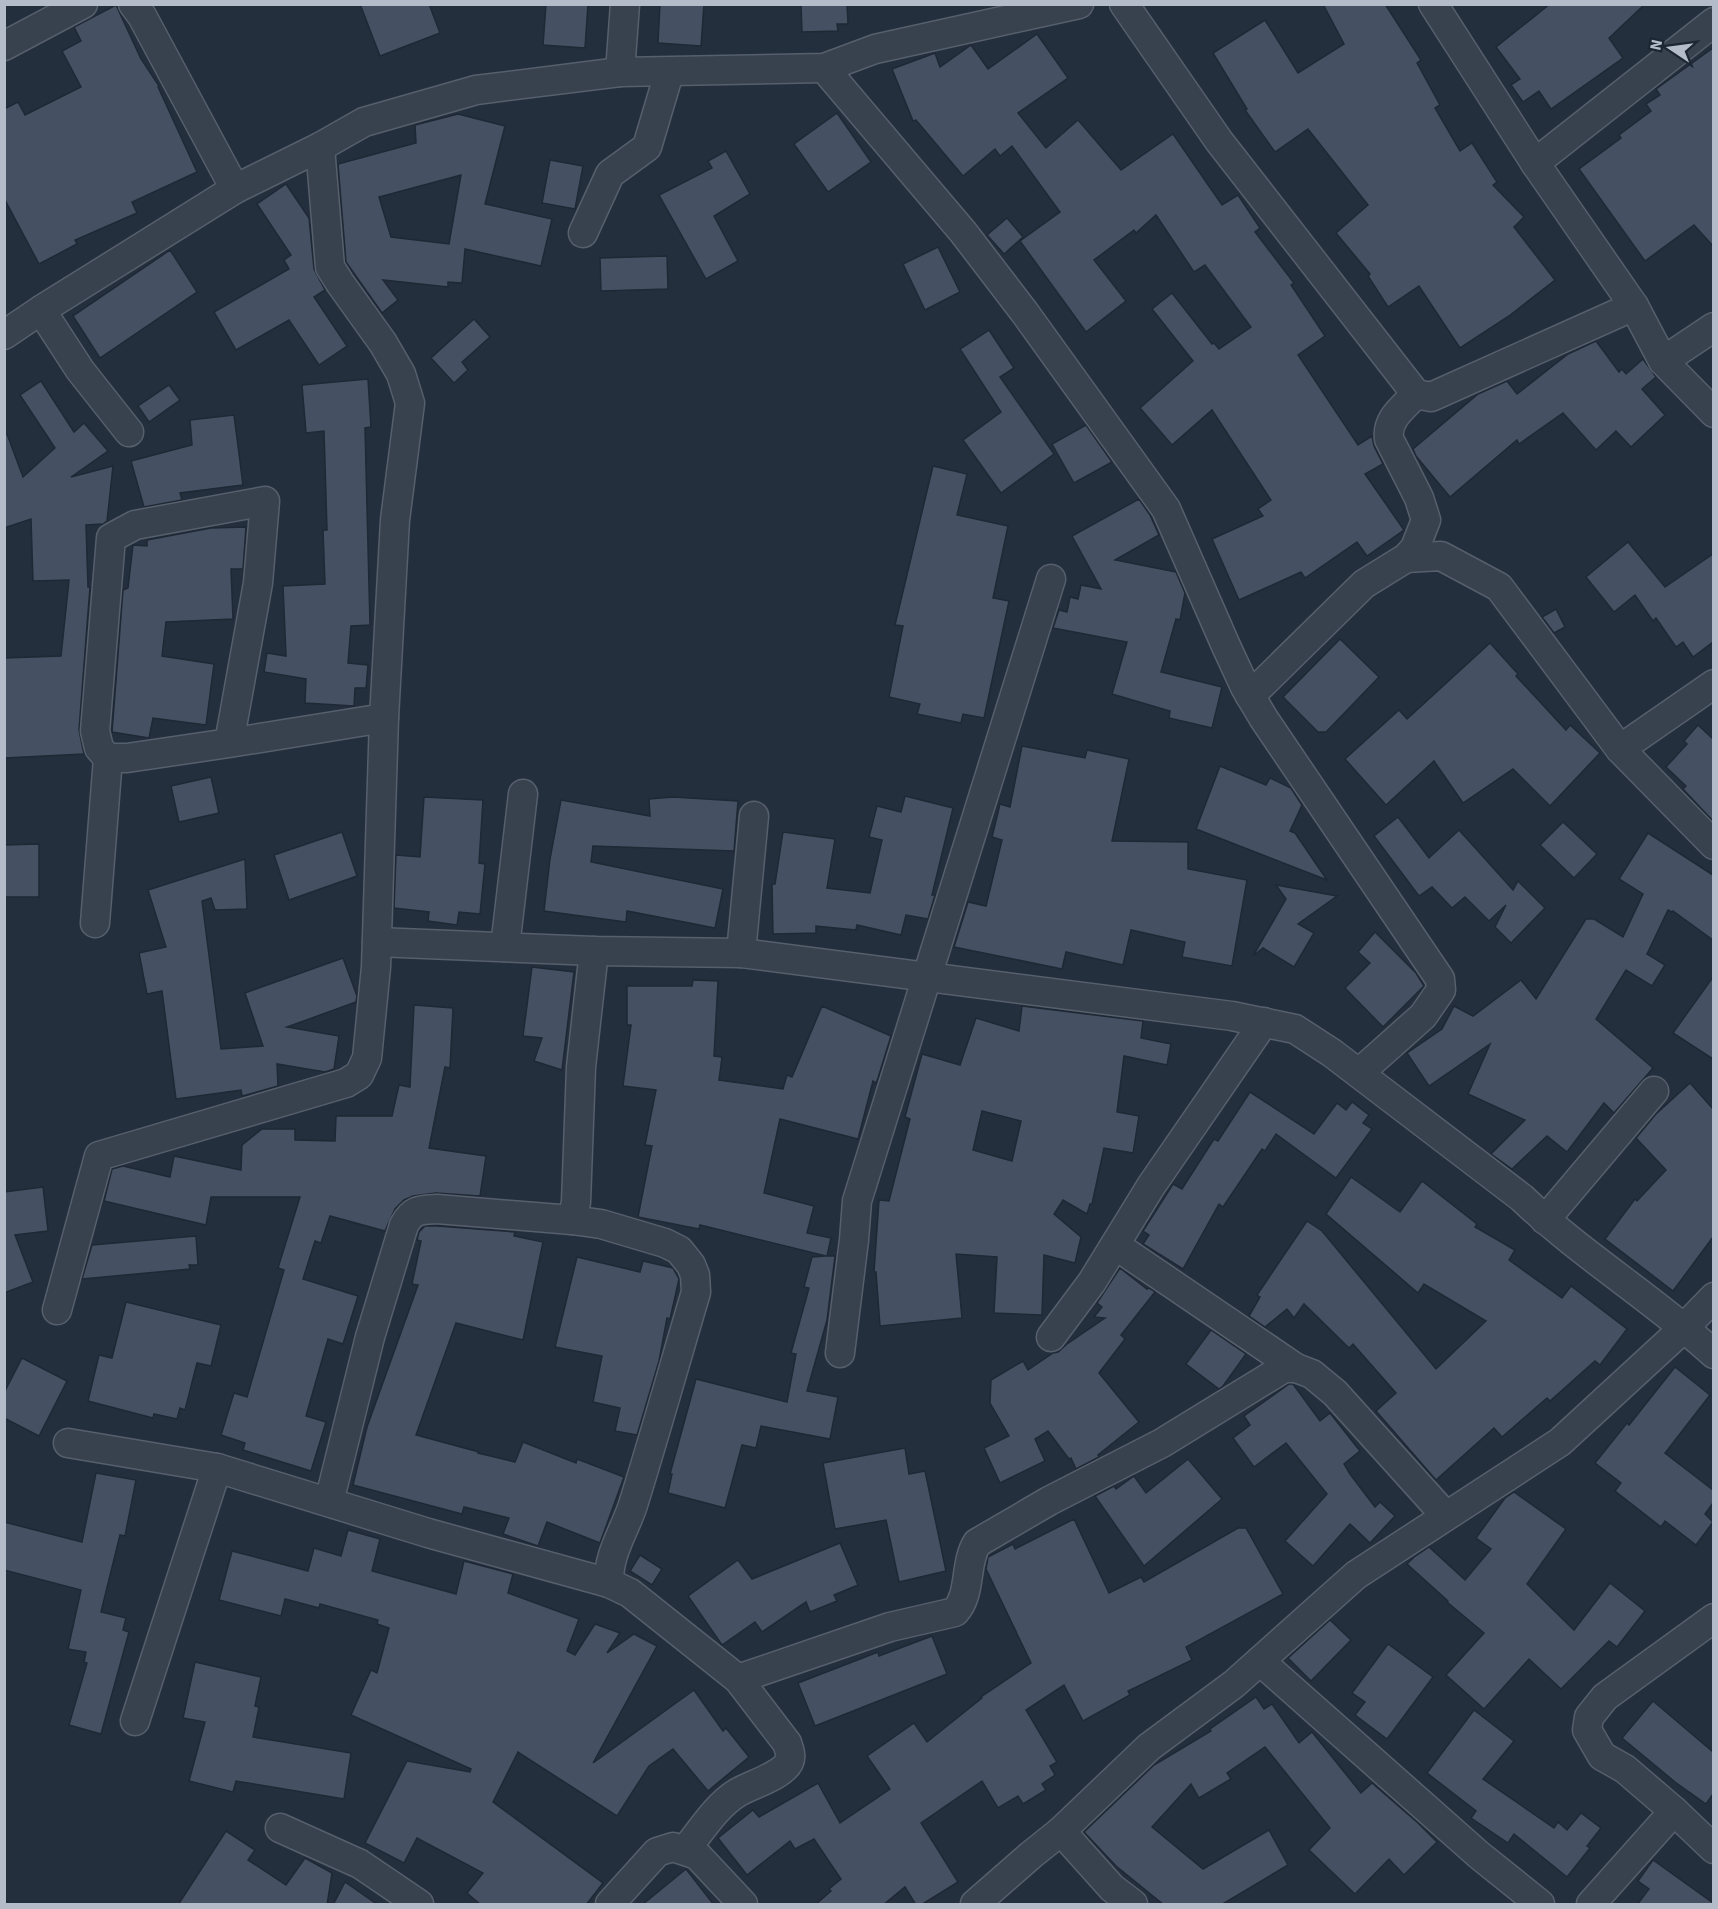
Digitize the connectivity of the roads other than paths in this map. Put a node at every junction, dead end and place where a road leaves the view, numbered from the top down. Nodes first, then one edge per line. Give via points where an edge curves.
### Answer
1 (83, 4) edge
2 (133, 4) edge
3 (625, 4) edge
4 (1079, 4) edge
5 (1124, 4) edge
6 (1432, 4) edge
7 (1713, 22) edge
8 (4, 46) edge
9 (824, 68) junction
10 (620, 72) junction
11 (669, 73) junction
12 (320, 147) junction
13 (1535, 164) junction
14 (235, 189) junction
15 (583, 233) dead end
16 (1634, 306) junction
17 (41, 310) junction
18 (1713, 327) edge
19 (4, 335) edge
20 (1663, 361) junction
21 (1416, 394) junction
22 (1713, 413) edge
23 (129, 432) dead end
24 (1426, 520) junction
25 (1441, 556) junction
26 (1406, 558) junction
27 (1051, 579) dead end
28 (1713, 684) edge
29 (1250, 696) junction
30 (384, 718) junction
31 (229, 743) junction
32 (1620, 748) junction
33 (108, 758) junction
34 (524, 794) dead end
35 (754, 816) dead end
36 (1713, 845) edge
37 (95, 923) dead end
38 (377, 942) junction
39 (504, 947) junction
40 (594, 951) junction
41 (741, 953) junction
42 (926, 975) junction
43 (1264, 1022) junction
44 (1359, 1073) junction
45 (1654, 1091) dead end
46 (572, 1220) junction
47 (1545, 1220) junction
48 (1115, 1245) junction
49 (1713, 1297) edge
50 (57, 1310) dead end
51 (1685, 1327) junction
52 (1051, 1336) dead end
53 (840, 1353) dead end
54 (1713, 1354) edge
55 (1296, 1368) junction
56 (68, 1443) dead end
57 (217, 1468) junction
58 (329, 1502) junction
59 (1445, 1515) junction
60 (609, 1583) junction
61 (1713, 1618) edge
62 (1260, 1661) junction
63 (738, 1679) junction
64 (135, 1721) dead end
65 (1674, 1810) junction
66 (280, 1828) dead end
67 (1061, 1831) junction
68 (695, 1845) junction
69 (1713, 1849) edge
70 (419, 1905) edge
71 (610, 1905) edge
72 (743, 1905) edge
73 (975, 1905) edge
74 (1133, 1905) edge
75 (1540, 1905) edge
76 (1591, 1905) edge

1 - 8 street
2 - 14 street
3 - 10 street
4 - 9 street via 875,49
5 - 21 street via 1219,141
6 - 13 street
7 - 13 street
9 - 11 street
9 - 29 street via 970,241 1166,509
10 - 11 street
10 - 12 street via 476,90 364,122
11 - 15 street via 647,147 610,174
12 - 14 street
12 - 30 street via 330,267 383,343 401,374 410,403 394,520
13 - 16 street
14 - 17 street
16 - 20 street
16 - 21 street via 1431,397
17 - 19 street
17 - 23 street via 80,370
18 - 20 street
20 - 22 street
21 - 24 street via 1392,418 1387,430
24 - 25 street
24 - 26 street via 1415,548
25 - 26 street
25 - 32 street via 1499,587
26 - 29 street via 1364,584
27 - 42 street
28 - 32 street
29 - 44 street via 1440,979 1441,990 1423,1016
30 - 31 street
30 - 38 street
31 - 33 street
31 - 33 street via 258,583 265,501 135,525 111,538 95,731 99,748
32 - 36 street
33 - 37 street
34 - 39 street
35 - 41 street
38 - 39 street
38 - 50 street via 367,1058 359,1075 346,1083 99,1156
39 - 40 street
40 - 41 street
40 - 46 street via 581,1067
41 - 42 street
42 - 43 street
42 - 53 street via 857,1201
43 - 44 street via 1295,1029
43 - 48 street via 1151,1185
44 - 47 street
45 - 47 street
46 - 58 street via 437,1209 410,1215 370,1337
46 - 60 street via 601,1224 665,1243 679,1250 695,1275 696,1292 630,1514 612,1554
47 - 51 street
48 - 52 street
48 - 55 street
49 - 51 street
51 - 54 street
51 - 59 street via 1560,1442
55 - 59 street via 1312,1374 1335,1393
55 - 63 street via 1284,1368 1162,1443 977,1543 965,1594 955,1612 890,1628
56 - 57 street
57 - 58 street
57 - 64 street
58 - 60 street
59 - 62 street via 1356,1575
60 - 63 street via 630,1593
61 - 65 street via 1605,1697 1589,1717 1587,1730 1602,1756 1625,1769
62 - 67 street via 1149,1747
62 - 75 street
63 - 68 street via 787,1743 789,1763 735,1794 717,1811
65 - 69 street
65 - 76 street
66 - 70 street via 360,1864
67 - 73 street
67 - 74 street via 1112,1888
68 - 71 street via 673,1846 657,1852
68 - 72 street

